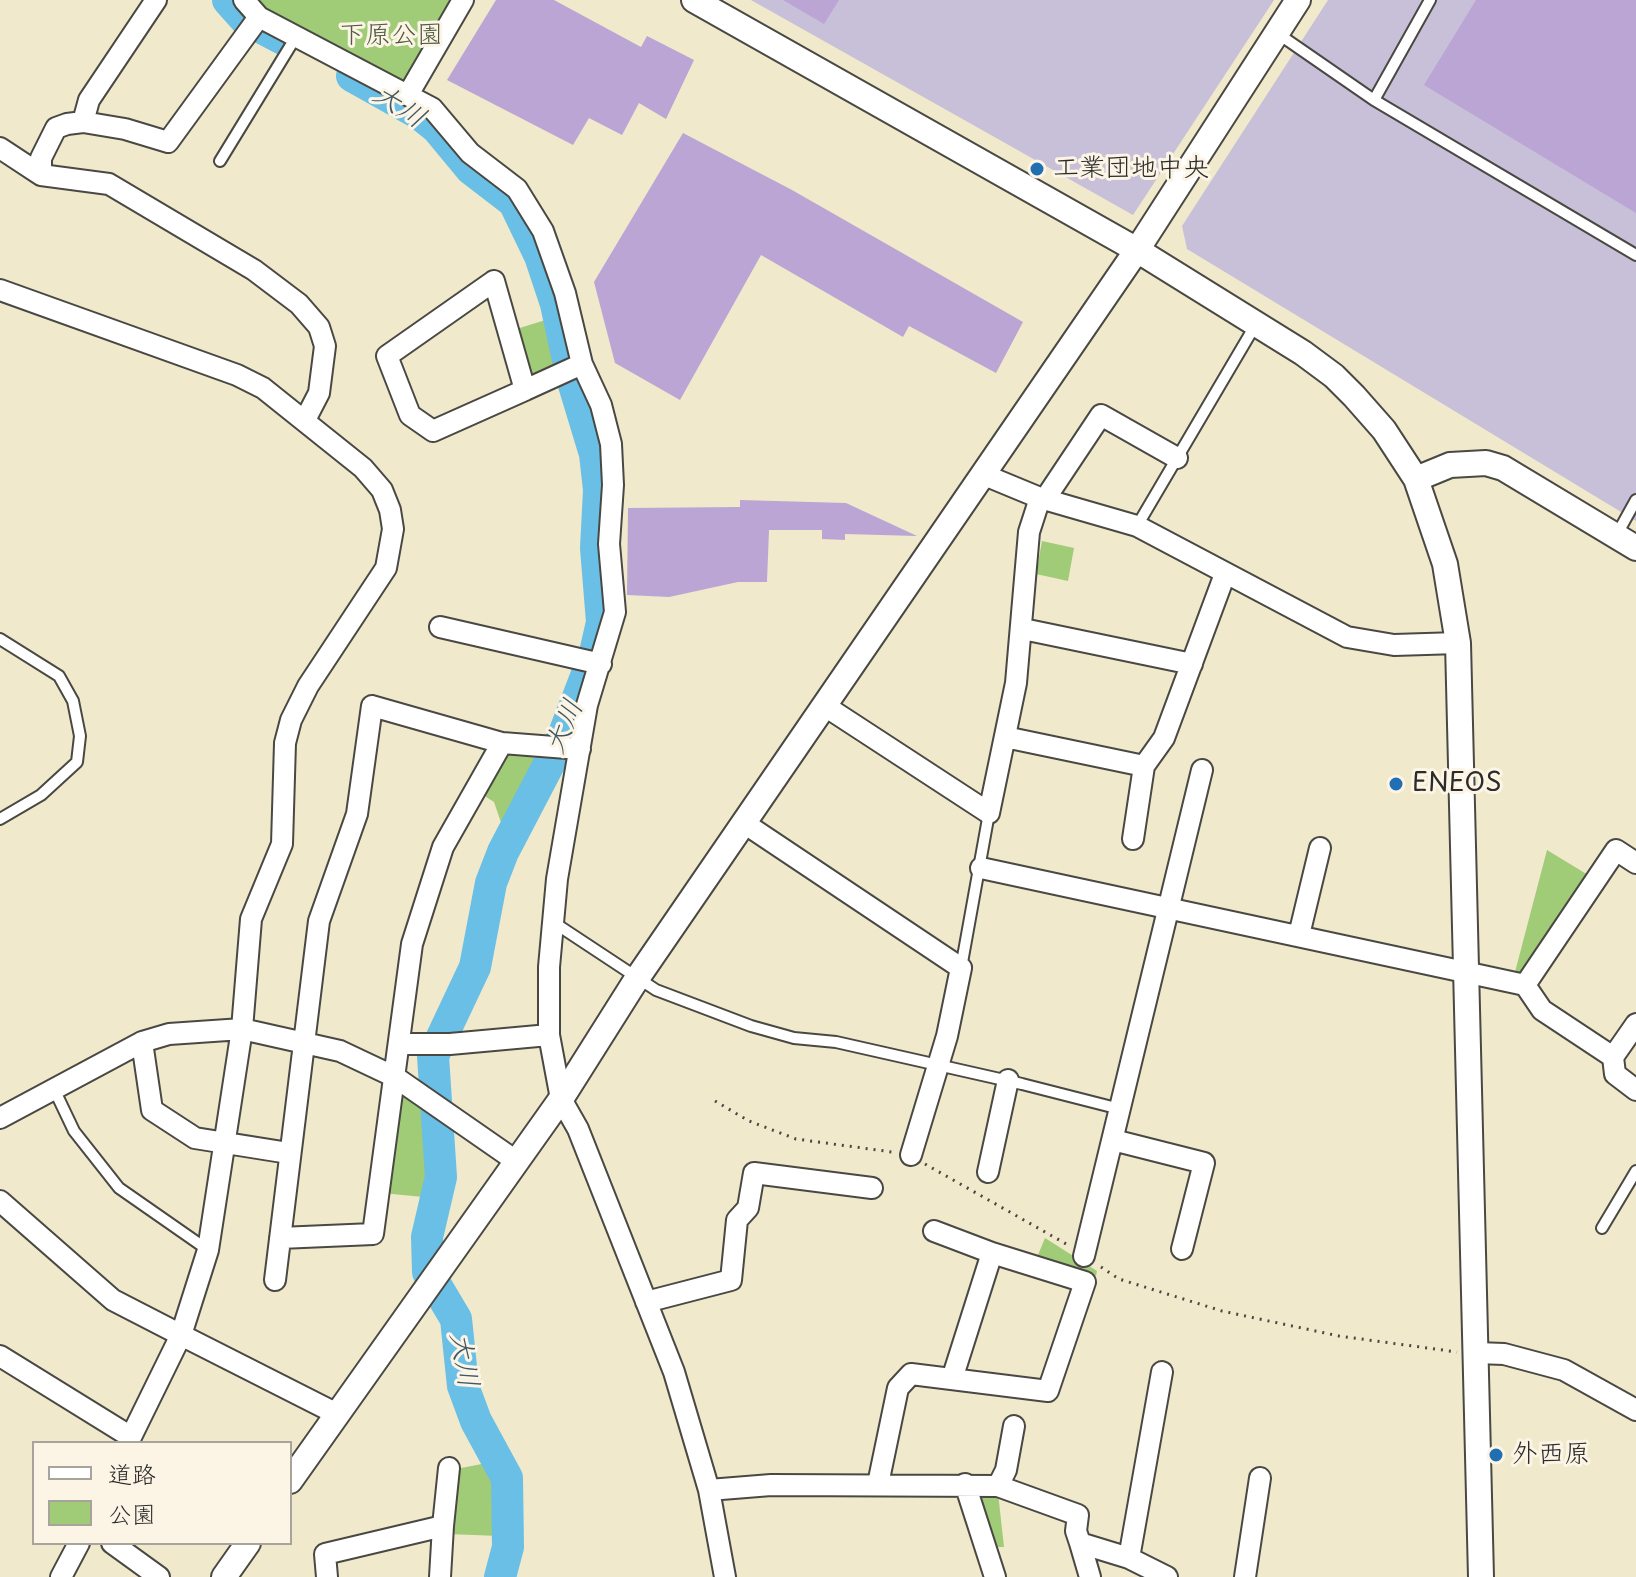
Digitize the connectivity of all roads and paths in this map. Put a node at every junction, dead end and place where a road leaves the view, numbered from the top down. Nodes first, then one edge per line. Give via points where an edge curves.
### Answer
1 (156, 0) edge
2 (244, 0) edge
3 (463, 0) edge
4 (694, 0) edge
5 (1298, 0) edge
6 (1430, 0) edge
7 (255, 23) junction
8 (1276, 33) junction
9 (297, 35) junction
10 (409, 93) junction
11 (1374, 100) junction
12 (83, 122) junction
13 (0, 148) edge
14 (220, 161) dead end
15 (41, 175) junction
16 (1137, 250) junction
17 (1636, 255) edge
18 (0, 290) edge
19 (1256, 324) junction
20 (581, 365) junction
21 (525, 390) junction
22 (305, 420) junction
23 (1177, 458) junction
24 (982, 474) junction
25 (1416, 479) junction
26 (1043, 498) junction
27 (1636, 500) edge
28 (1137, 526) junction
29 (1626, 542) edge
30 (1225, 574) junction
31 (440, 627) dead end
32 (1023, 629) junction
33 (0, 639) edge
34 (1458, 643) junction
35 (601, 664) junction
36 (1192, 664) junction
37 (825, 706) junction
38 (1005, 737) junction
39 (502, 743) junction
40 (565, 748) junction
41 (1144, 766) junction
42 (1202, 770) dead end
43 (989, 813) junction
44 (0, 819) edge
45 (744, 823) junction
46 (1133, 839) dead end
47 (1320, 848) dead end
48 (1636, 863) edge
49 (981, 868) junction
50 (1170, 909) junction
51 (551, 921) junction
52 (1299, 935) junction
53 (961, 968) junction
54 (1467, 971) junction
55 (638, 977) junction
56 (1525, 985) junction
57 (1636, 1024) edge
58 (242, 1029) junction
59 (549, 1035) junction
60 (305, 1041) junction
61 (142, 1042) junction
62 (408, 1044) junction
63 (1613, 1057) junction
64 (938, 1066) junction
65 (395, 1077) junction
66 (1008, 1080) junction
67 (53, 1087) junction
68 (1636, 1090) edge
69 (561, 1099) junction
70 (1120, 1110) junction
71 (0, 1118) edge
72 (1113, 1140) junction
73 (225, 1144) junction
74 (289, 1153) junction
75 (911, 1155) dead end
76 (516, 1161) junction
77 (1636, 1171) edge
78 (988, 1172) dead end
79 (872, 1188) dead end
80 (0, 1201) edge
81 (1602, 1228) dead end
82 (934, 1231) dead end
83 (280, 1238) junction
84 (1182, 1249) dead end
85 (208, 1250) junction
86 (992, 1253) junction
87 (1084, 1256) dead end
88 (275, 1280) dead end
89 (646, 1302) junction
90 (181, 1335) junction
91 (1477, 1353) junction
92 (0, 1356) edge
93 (1162, 1372) dead end
94 (952, 1379) junction
95 (1636, 1410) edge
96 (337, 1414) junction
97 (1014, 1426) dead end
98 (130, 1440) edge
99 (449, 1468) dead end
100 (292, 1478) edge
101 (1260, 1478) dead end
102 (878, 1484) junction
103 (965, 1484) junction
104 (998, 1486) junction
105 (709, 1490) junction
106 (443, 1526) junction
107 (1080, 1543) junction
108 (78, 1545) edge
109 (115, 1545) edge
110 (247, 1545) edge
111 (1129, 1558) junction
112 (61, 1577) edge
113 (159, 1577) edge
114 (224, 1577) edge
115 (327, 1577) edge
116 (440, 1577) edge
117 (725, 1577) edge
118 (995, 1577) edge
119 (1090, 1577) edge
120 (1167, 1577) edge
121 (1245, 1577) edge
122 (1481, 1577) edge

1 - 12 street via 89,100
2 - 7 street
3 - 10 street
4 - 16 street
5 - 8 street
6 - 11 lane
7 - 9 street
7 - 12 street via 168,142
8 - 11 lane
8 - 16 street
9 - 10 street
9 - 14 lane
10 - 20 street via 432,108 470,153 517,189 532,208 565,293
11 - 17 lane
12 - 15 street via 56,128 41,158
13 - 15 street
15 - 22 street via 109,184 254,270 299,304 319,327 325,346 319,393
16 - 19 street
16 - 24 street
18 - 22 street via 237,375
19 - 23 lane
19 - 25 street via 1334,376 1384,430
20 - 21 street
20 - 35 street via 601,405 611,444 609,544 615,612
21 - 21 street via 433,431 410,415 387,356 494,281
22 - 58 street via 382,490 390,510 391,550 386,568 291,720 285,743 282,844 251,919
23 - 26 street via 1101,415
23 - 28 lane
24 - 26 street
24 - 37 street
25 - 29 street via 1450,465 1486,463 1503,468
25 - 34 street via 1445,564
26 - 28 street
26 - 32 street via 1029,532
27 - 29 lane
28 - 30 street
30 - 34 street via 1347,637 1394,645
30 - 36 street
31 - 35 street
32 - 36 street
32 - 38 street
33 - 44 lane via 59,676 73,701 80,736 77,762 41,795
34 - 54 street
35 - 40 street
36 - 41 street via 1164,738
37 - 43 street
37 - 45 street
38 - 41 street
38 - 43 street
39 - 40 street
39 - 60 street via 372,706 357,814 319,921
39 - 62 street via 443,847 412,944
40 - 51 street
41 - 46 street
42 - 50 street
43 - 49 lane
45 - 53 street
45 - 55 street
47 - 52 street
48 - 56 street via 1616,850
49 - 50 street
49 - 53 lane
50 - 52 street
50 - 70 street
51 - 55 lane
51 - 59 street
52 - 54 street
53 - 64 street
54 - 56 street
54 - 91 street
55 - 64 lane via 656,990 751,1026
55 - 69 street
56 - 63 street via 1542,1010
57 - 63 street
58 - 60 street
58 - 61 street via 169,1034
58 - 73 street
59 - 62 street
59 - 69 street
60 - 65 street
60 - 74 street
61 - 67 street
61 - 73 street via 152,1110 195,1138
62 - 65 street
63 - 68 street via 1615,1074
64 - 66 lane
64 - 75 street
65 - 76 street
65 - 83 street via 373,1234
66 - 70 lane
66 - 78 street
67 - 71 street
67 - 85 lane via 74,1131 119,1188
69 - 76 street
69 - 89 street via 578,1129
70 - 72 street
72 - 84 street via 1204,1163
72 - 87 street
73 - 74 street
73 - 85 street
74 - 83 street
76 - 96 street
77 - 81 lane
79 - 89 street via 754,1173 748,1208 737,1220 731,1280
80 - 90 street via 113,1300
82 - 86 street
83 - 88 street
85 - 90 street
86 - 94 street
86 - 94 street via 1085,1282 1048,1391
89 - 105 street via 674,1372
90 - 96 street
90 - 98 street
91 - 95 street via 1504,1354 1564,1370
91 - 122 street
92 - 98 street
93 - 111 street
94 - 102 street via 911,1374 898,1388
96 - 100 street
97 - 104 street
99 - 106 street
101 - 121 street
102 - 103 street
102 - 105 street
103 - 104 street
103 - 118 street
104 - 107 street via 1078,1515
105 - 117 street
106 - 115 street via 325,1554
106 - 116 street
107 - 111 street
107 - 119 street
108 - 112 street
109 - 113 street
110 - 114 street
111 - 120 street

